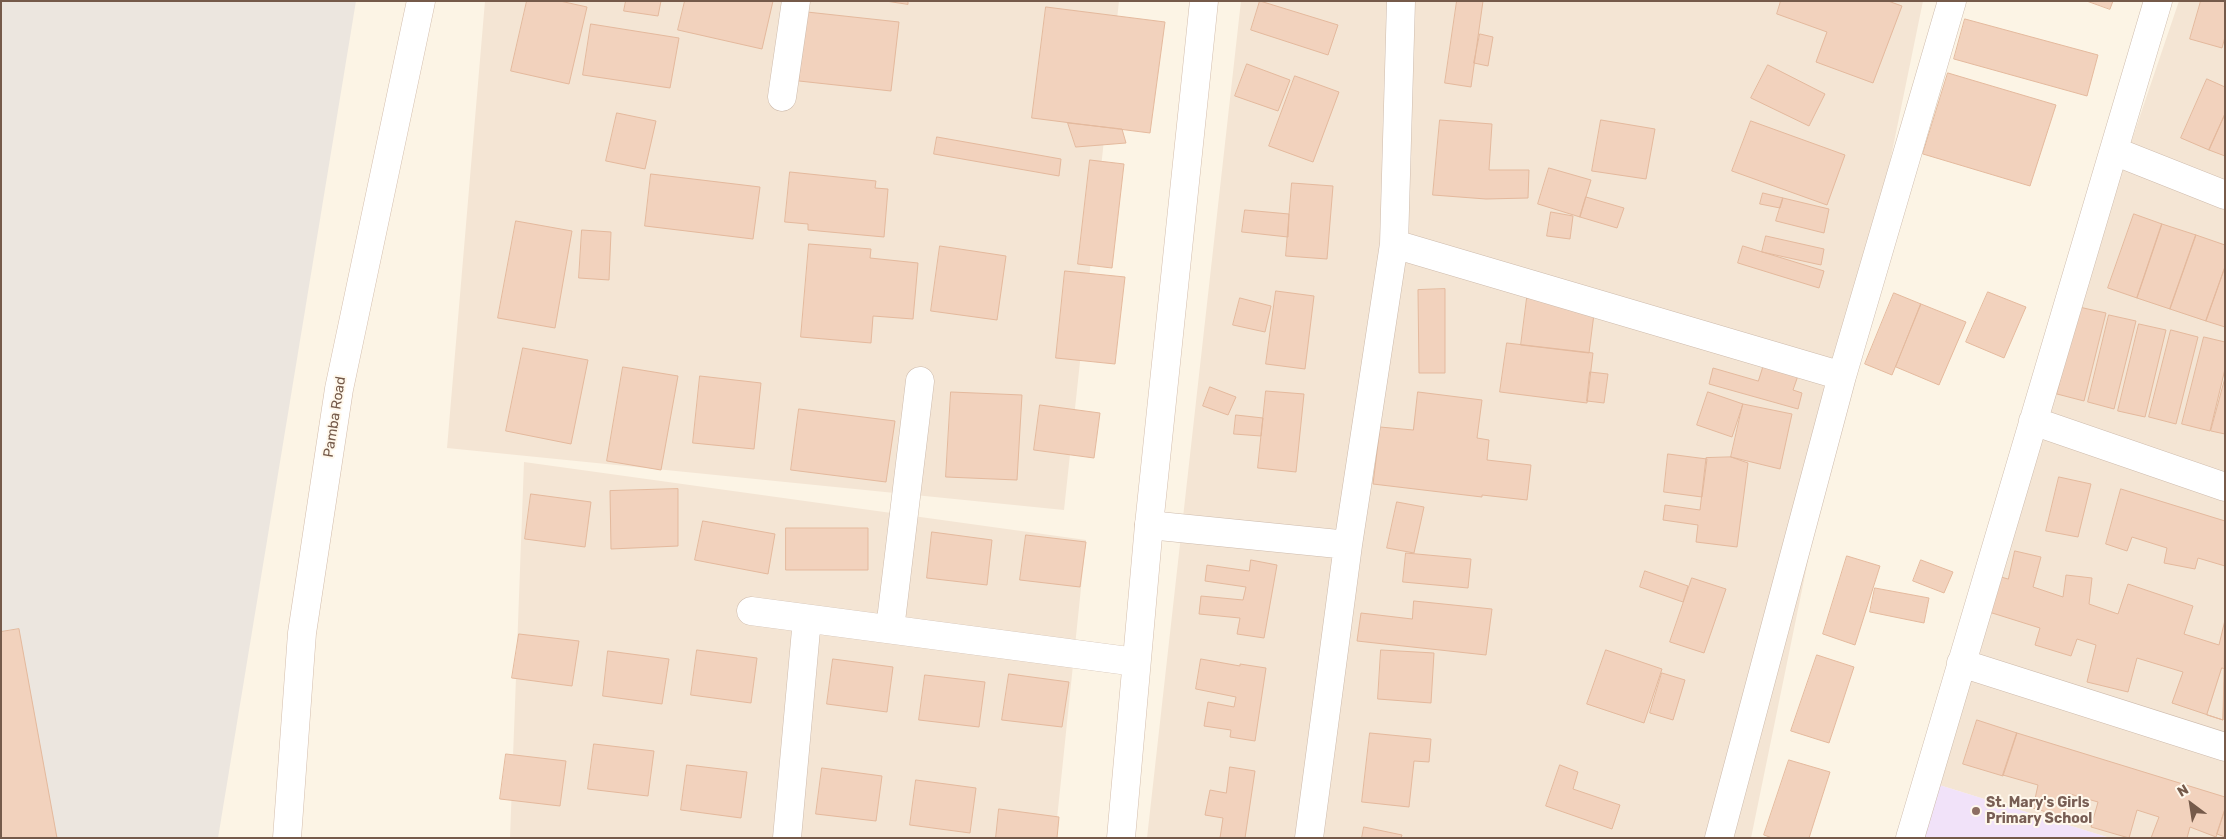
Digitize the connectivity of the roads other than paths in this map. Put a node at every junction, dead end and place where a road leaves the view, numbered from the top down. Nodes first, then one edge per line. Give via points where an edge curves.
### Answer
1 (420, 1) edge
2 (796, 1) edge
3 (1204, 1) edge
4 (1401, 1) edge
5 (1952, 1) edge
6 (2158, 1) edge
7 (782, 97) dead end
8 (2114, 151) junction
9 (2225, 195) edge
10 (1394, 244) junction
11 (1842, 376) junction
12 (920, 381) dead end
13 (2033, 421) junction
14 (2225, 487) edge
15 (1149, 525) junction
16 (1348, 545) junction
17 (751, 612) dead end
18 (807, 619) junction
19 (890, 629) junction
20 (1136, 662) junction
21 (1961, 663) junction
22 (2225, 747) edge
23 (287, 838) edge
24 (787, 838) edge
25 (1121, 838) edge
26 (1309, 838) edge
27 (1719, 838) edge
28 (1910, 838) edge

1 - 23 street, Pamba Road via 339,389 302,633
2 - 7 street
3 - 15 street
4 - 10 street
5 - 11 street
6 - 8 street
8 - 9 street
8 - 13 street
10 - 11 street
10 - 16 street
11 - 27 street
12 - 19 street
13 - 14 street
13 - 21 street
15 - 16 street
15 - 20 street
16 - 26 street
17 - 18 street
18 - 19 street
18 - 24 street
19 - 20 street
20 - 25 street
21 - 22 street
21 - 28 street

